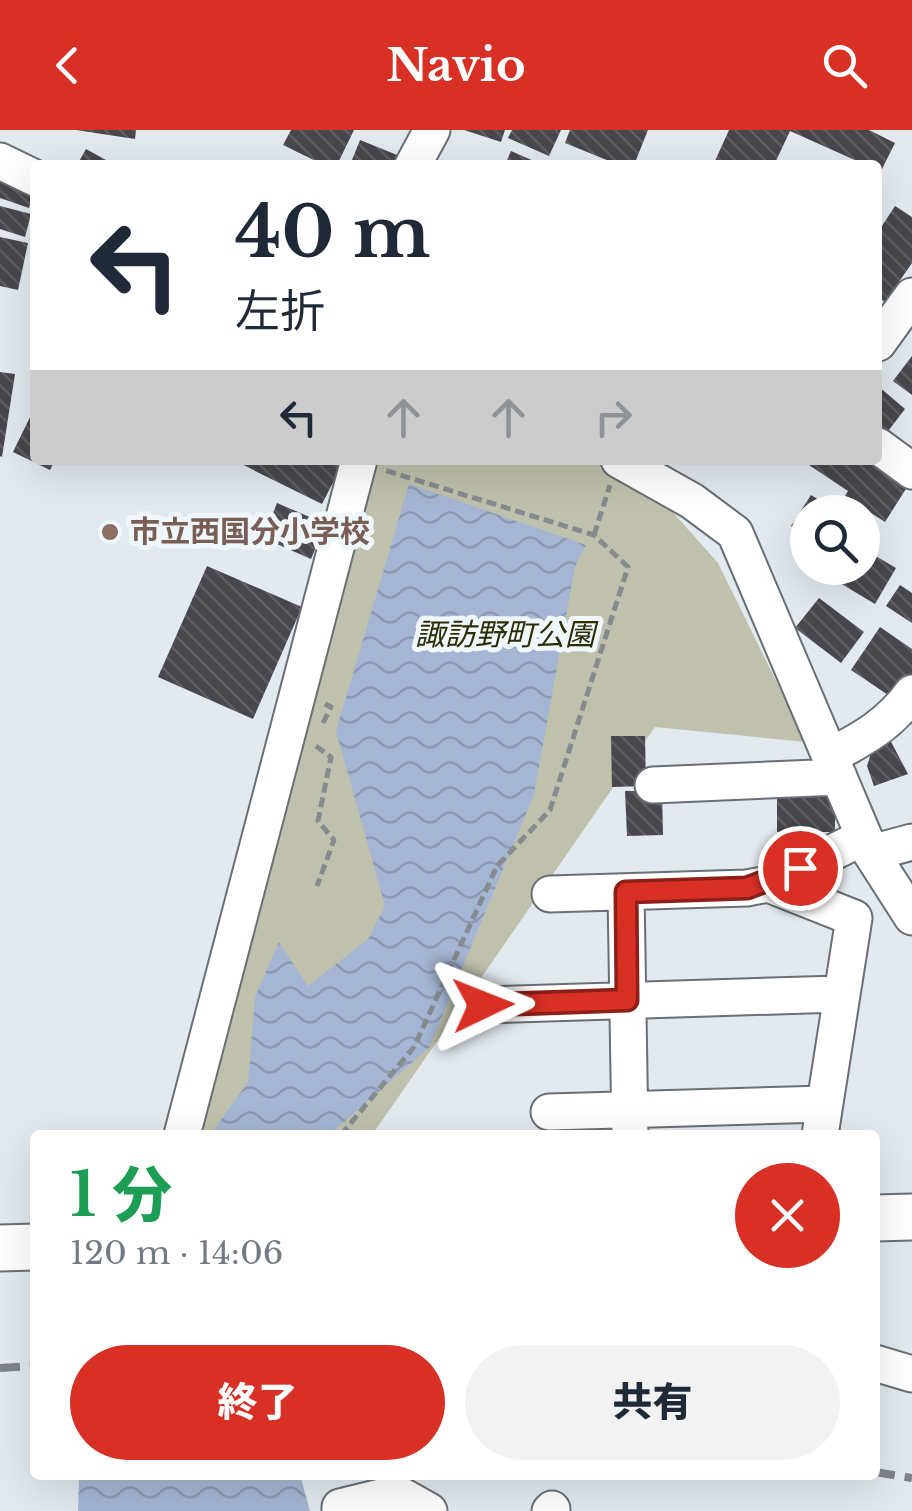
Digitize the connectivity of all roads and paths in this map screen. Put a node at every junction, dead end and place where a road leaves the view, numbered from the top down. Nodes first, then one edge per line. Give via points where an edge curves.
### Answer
1 (432, 130) edge
2 (416, 160) edge
3 (0, 161) edge
4 (30, 176) edge
5 (912, 296) edge
6 (882, 337) edge
7 (882, 449) edge
8 (371, 465) edge
9 (615, 469) edge
10 (912, 472) edge
11 (594, 535) junction
12 (912, 693) edge
13 (314, 698) dead end
14 (834, 767) junction
15 (652, 785) dead end
16 (912, 842) edge
17 (867, 845) junction
18 (768, 884) junction
19 (317, 886) dead end
20 (626, 892) junction
21 (550, 894) dead end
22 (912, 917) edge
23 (839, 994) junction
24 (627, 1000) junction
25 (483, 1005) dead end
26 (549, 1112) dead end
27 (822, 1119) edge
28 (629, 1122) edge
29 (183, 1130) edge
30 (345, 1130) edge
31 (912, 1217) edge
32 (880, 1218) edge
33 (30, 1247) edge
34 (0, 1248) edge
35 (880, 1365) edge
36 (912, 1374) edge
37 (340, 1511) edge
38 (429, 1511) edge

1 - 2 street
3 - 4 street
5 - 6 street
7 - 10 street
8 - 11 path
8 - 29 street
9 - 11 path
9 - 14 street via 692,501 736,533
11 - 30 path via 628,566 550,810 497,866 414,1047
12 - 14 street
13 - 19 path via 331,707 314,744 331,757 318,821 334,840
14 - 15 street
14 - 17 street
16 - 17 street
17 - 18 street
17 - 22 street
18 - 20 street
18 - 23 street via 854,918
20 - 21 street
20 - 24 street
23 - 24 street
23 - 27 street
24 - 25 street
24 - 28 street
26 - 28 street
27 - 28 street
31 - 32 main road
33 - 34 main road
35 - 36 street
37 - 38 street via 397,1493

